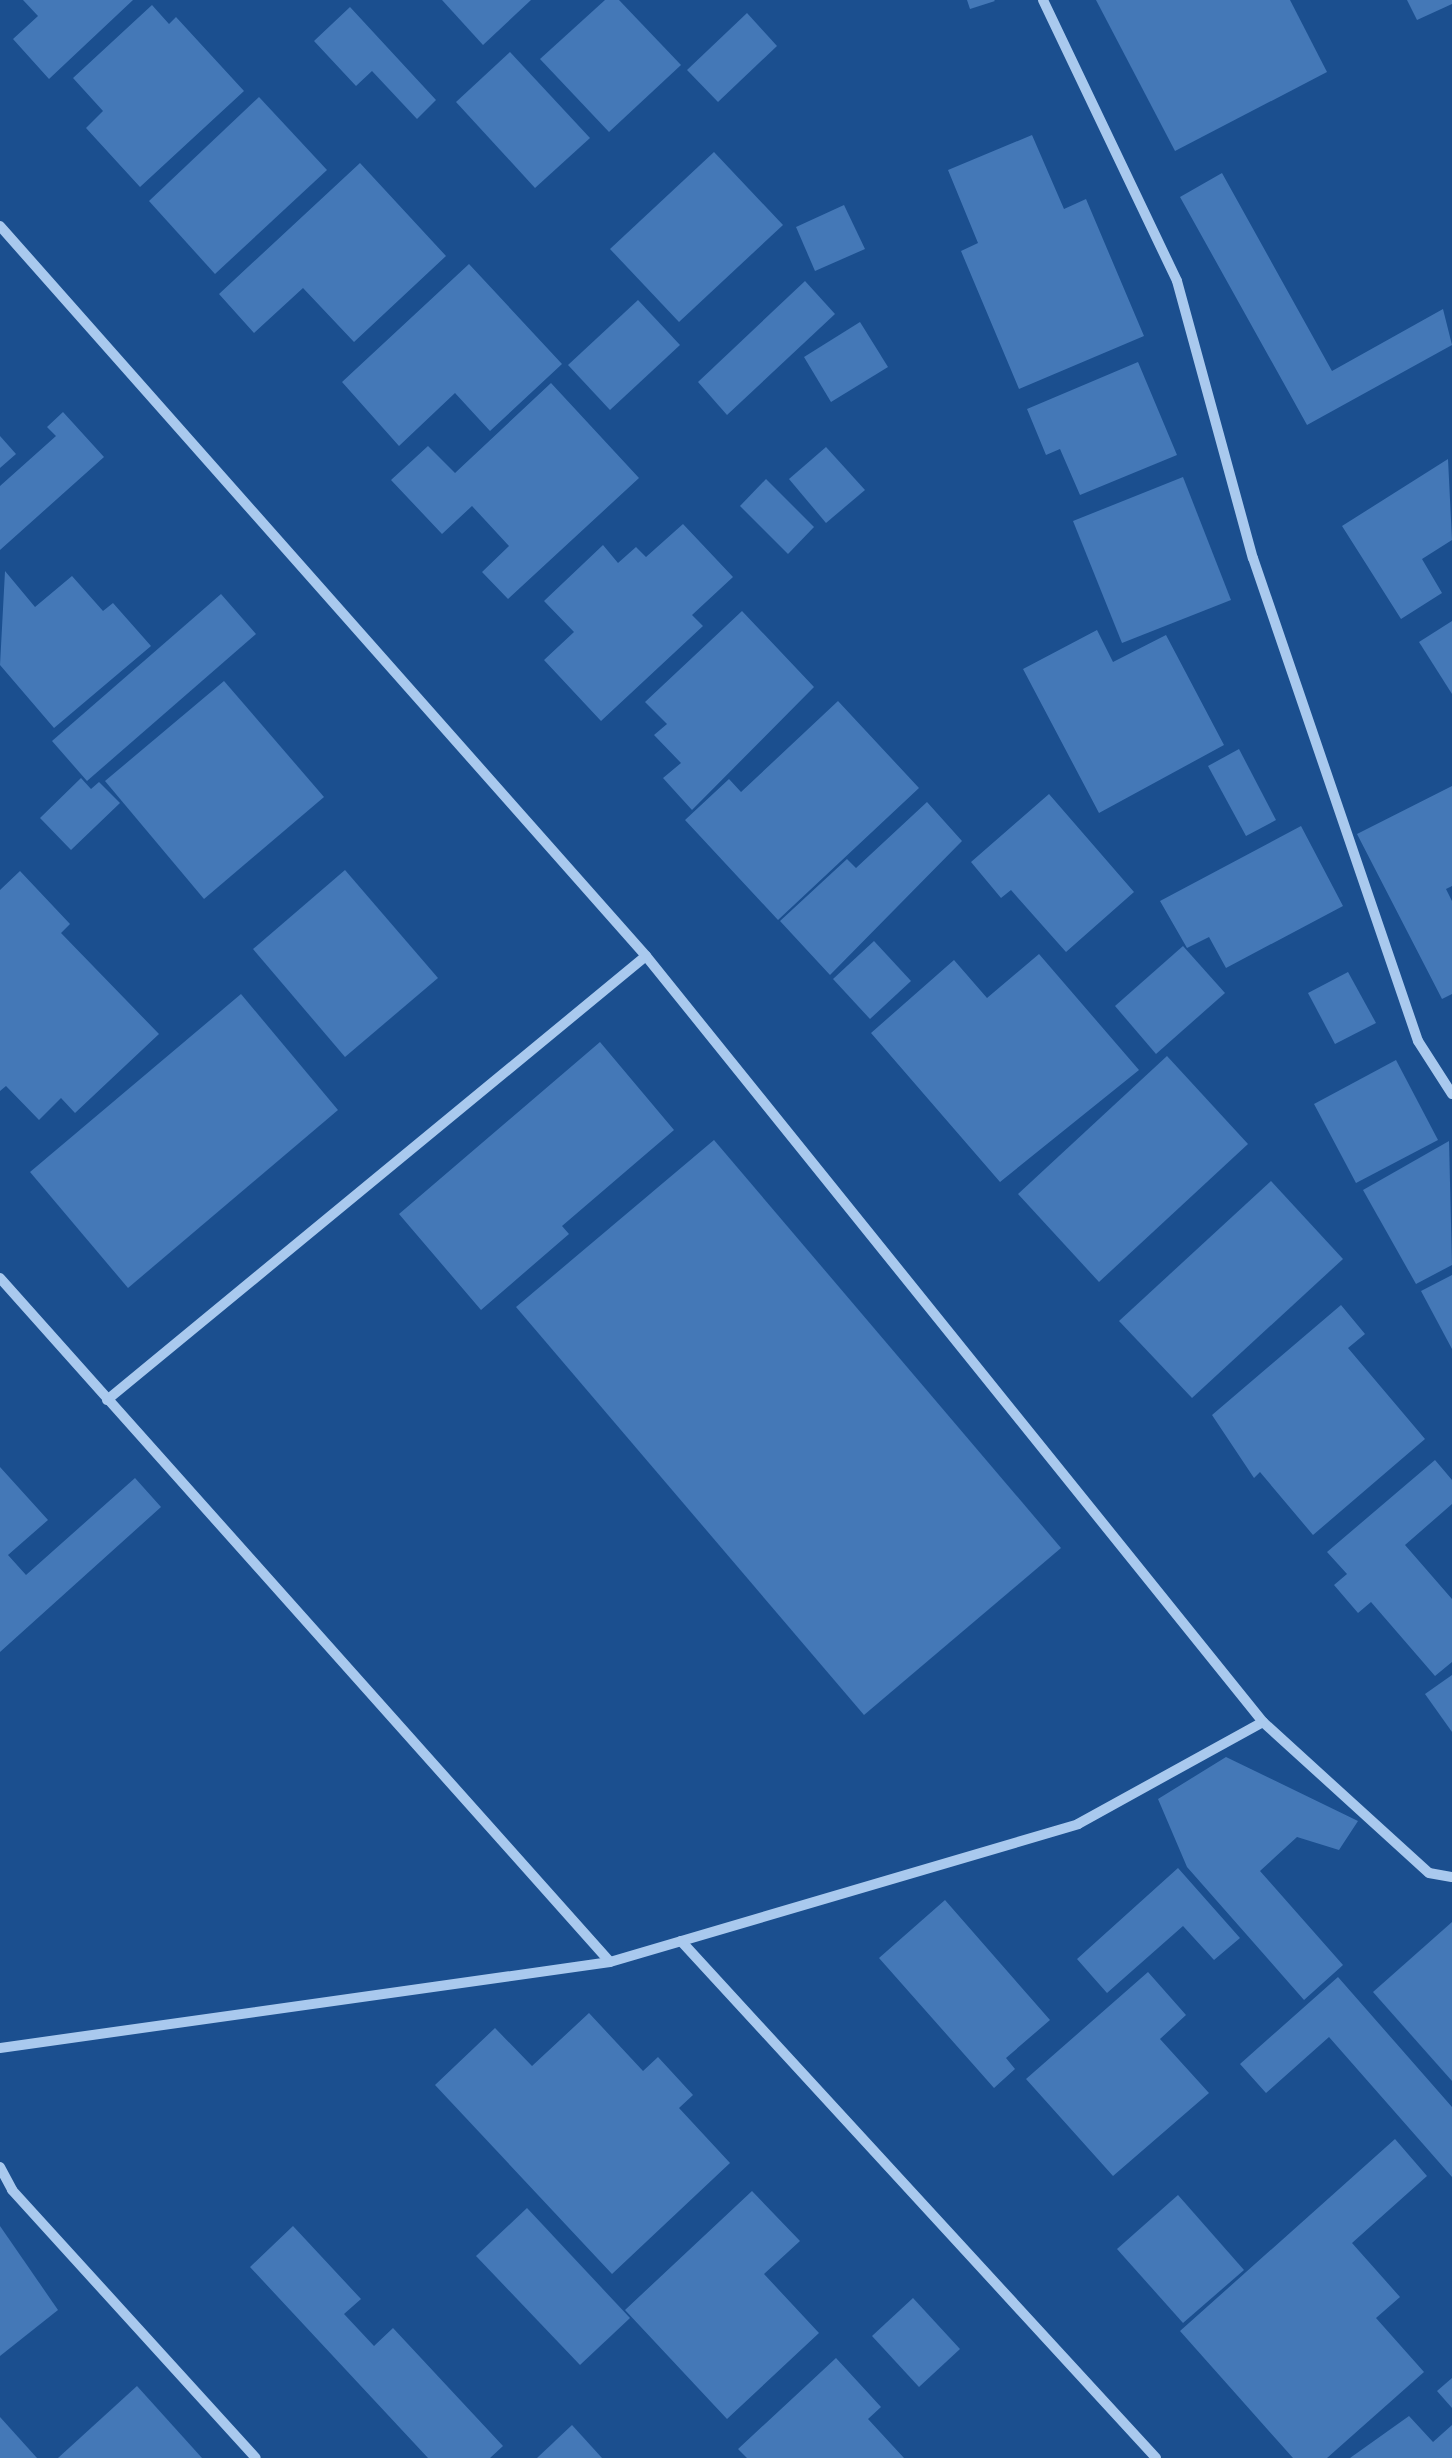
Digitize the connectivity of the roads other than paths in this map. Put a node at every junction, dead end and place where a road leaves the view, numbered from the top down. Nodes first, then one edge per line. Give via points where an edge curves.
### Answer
1 (1043, 0) edge
2 (0, 226) edge
3 (646, 956) junction
4 (1452, 1094) edge
5 (0, 1278) edge
6 (107, 1400) junction
7 (1264, 1722) junction
8 (1452, 1877) edge
9 (681, 1941) junction
10 (610, 1962) junction
11 (0, 2048) edge
12 (0, 2167) edge
13 (256, 2458) edge
14 (1156, 2458) edge

1 - 4 street via 1176,281 1260,576 1418,1041
2 - 3 street
3 - 6 street
3 - 7 street
5 - 6 street
6 - 10 street
7 - 8 street via 1429,1873
7 - 9 street via 1078,1824
9 - 10 street
9 - 14 street
10 - 11 street
12 - 13 street via 12,2190

